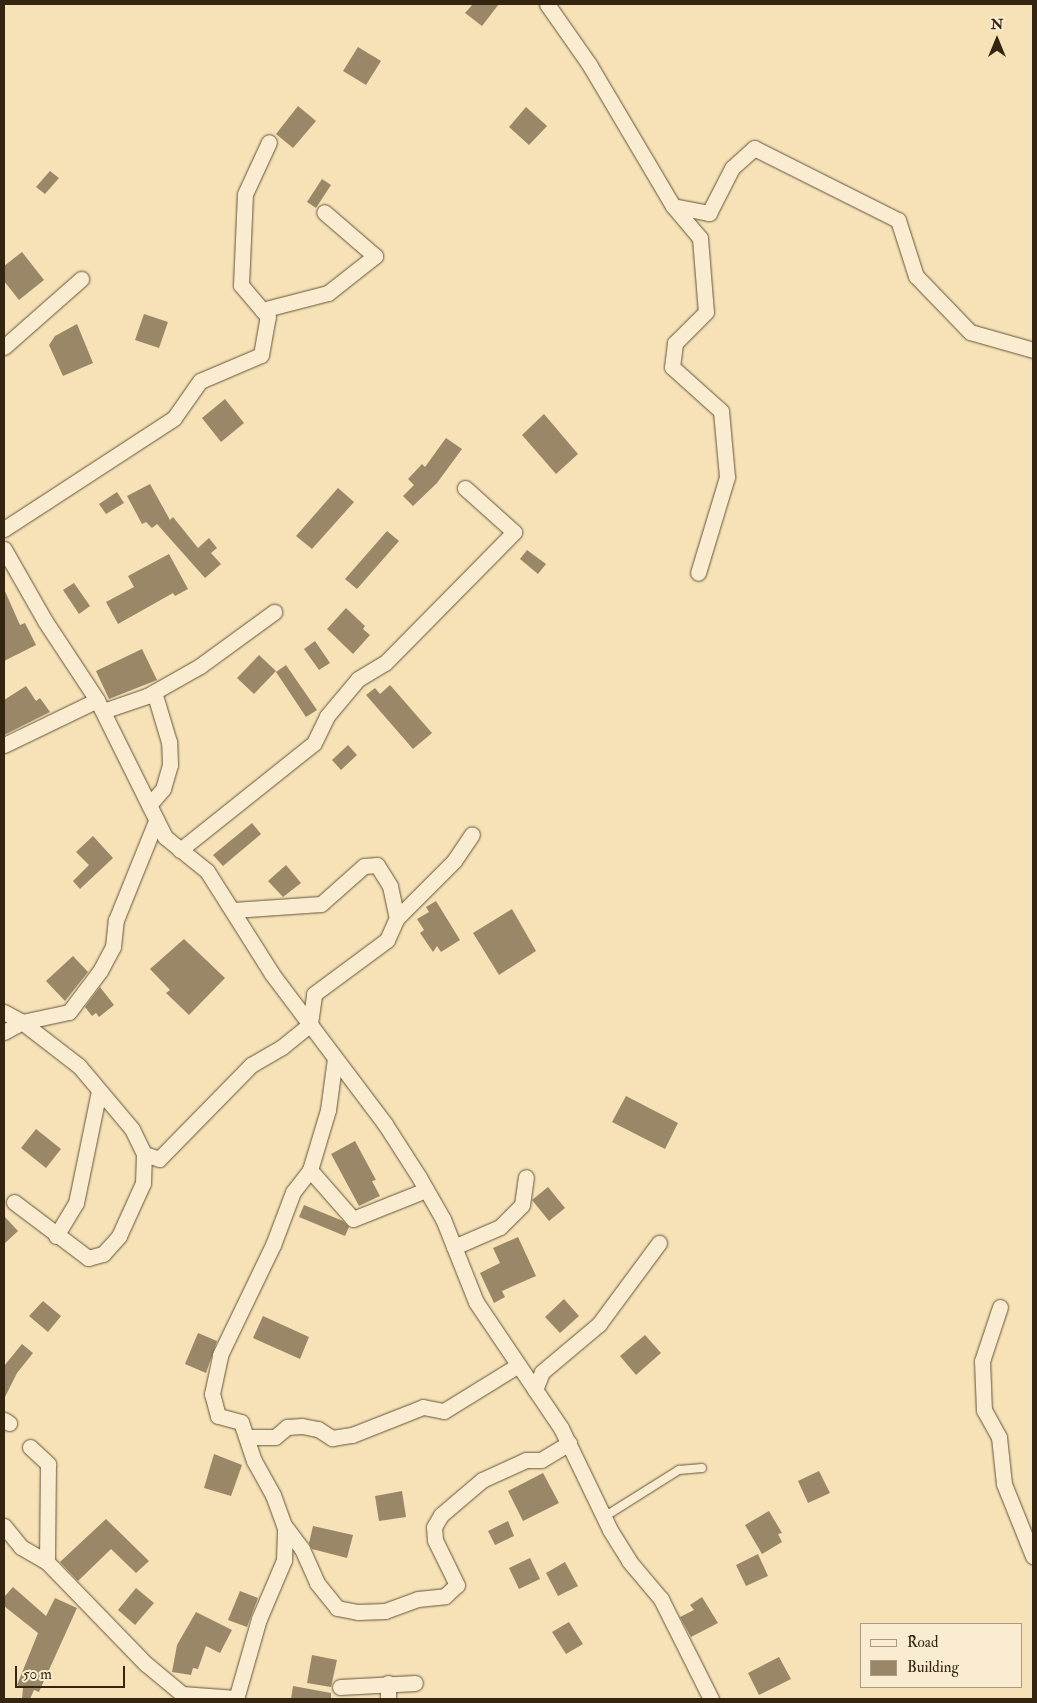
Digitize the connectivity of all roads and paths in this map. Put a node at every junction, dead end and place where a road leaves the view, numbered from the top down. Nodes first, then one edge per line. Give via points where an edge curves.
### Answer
1 (547, 4) edge
2 (269, 142) dead end
3 (673, 206) junction
4 (324, 212) dead end
5 (81, 279) dead end
6 (262, 310) junction
7 (4, 347) edge
8 (1033, 350) edge
9 (465, 488) dead end
10 (4, 529) edge
11 (4, 549) edge
12 (698, 573) dead end
13 (274, 612) dead end
14 (154, 692) junction
15 (100, 705) junction
16 (4, 745) edge
17 (148, 805) junction
18 (156, 821) junction
19 (472, 834) dead end
20 (180, 850) junction
21 (233, 910) junction
22 (397, 918) junction
23 (4, 1012) edge
24 (22, 1022) junction
25 (310, 1024) junction
26 (4, 1032) edge
27 (335, 1058) junction
28 (99, 1091) junction
29 (144, 1154) junction
30 (310, 1170) junction
31 (526, 1177) dead end
32 (426, 1190) junction
33 (14, 1202) dead end
34 (56, 1236) junction
35 (659, 1243) dead end
36 (454, 1247) junction
37 (1000, 1307) dead end
38 (517, 1366) junction
39 (535, 1390) junction
40 (248, 1437) junction
41 (569, 1443) junction
42 (30, 1447) dead end
43 (702, 1468) dead end
44 (604, 1517) junction
45 (284, 1525) junction
46 (4, 1526) edge
47 (1033, 1556) edge
48 (47, 1562) junction
49 (414, 1683) dead end
50 (388, 1684) junction
51 (340, 1687) dead end
52 (236, 1699) edge
53 (388, 1699) edge
54 (711, 1699) edge

1 - 3 street via 590,64
2 - 6 street via 246,194 241,285
3 - 8 street via 709,213 732,168 754,148 898,220 916,276 970,332
3 - 12 street via 700,238 706,312 675,343 672,366 721,411 727,478
4 - 6 street via 375,256 328,293
5 - 7 street
6 - 10 street via 268,317 261,355 200,381 174,418
9 - 20 street via 514,532 386,663 358,678 327,716 314,743
11 - 15 street via 45,621
13 - 14 street via 200,666
14 - 15 street
14 - 17 street via 169,742 170,765 163,789
15 - 16 street
15 - 17 street
17 - 18 street
18 - 20 street via 165,837
18 - 24 street via 116,920 113,948 100,971 69,1012
19 - 22 street via 454,861
20 - 21 street via 207,871
21 - 22 street via 320,904 364,866 377,865 390,886
21 - 25 street via 272,974
22 - 25 street via 387,940 314,994
23 - 24 street
24 - 26 street
24 - 28 street via 79,1066
25 - 27 street
25 - 29 street via 282,1047 251,1065 159,1159
27 - 30 street via 328,1110
27 - 32 street via 384,1124
28 - 29 street via 132,1129
28 - 34 street via 76,1204
29 - 34 street via 143,1183 120,1236 104,1254 88,1258
30 - 32 street via 352,1219
30 - 40 street via 293,1192 273,1245 220,1355 212,1394 218,1416 241,1422
31 - 36 street via 522,1206 500,1227
32 - 36 street
33 - 34 street
35 - 39 street via 599,1324 542,1372
36 - 38 street via 476,1302
37 - 47 street via 982,1361 984,1410 999,1437 1004,1484
38 - 39 street
38 - 40 street via 444,1411 423,1408 352,1435 332,1438 318,1429 302,1426 287,1427 275,1437
39 - 41 street
40 - 45 street via 254,1462 273,1495
41 - 44 street
41 - 45 street via 541,1460 526,1460 482,1480 441,1514 434,1527 435,1540 457,1585 445,1596 418,1599 385,1611 358,1612 337,1608 317,1583 302,1549
42 - 48 street via 48,1464
43 - 44 lane via 679,1470
44 - 54 street via 629,1561 661,1599
45 - 52 street via 284,1560 259,1619
46 - 48 street via 21,1547
48 - 52 street via 146,1664 182,1694
49 - 50 street
50 - 51 street
50 - 53 street

